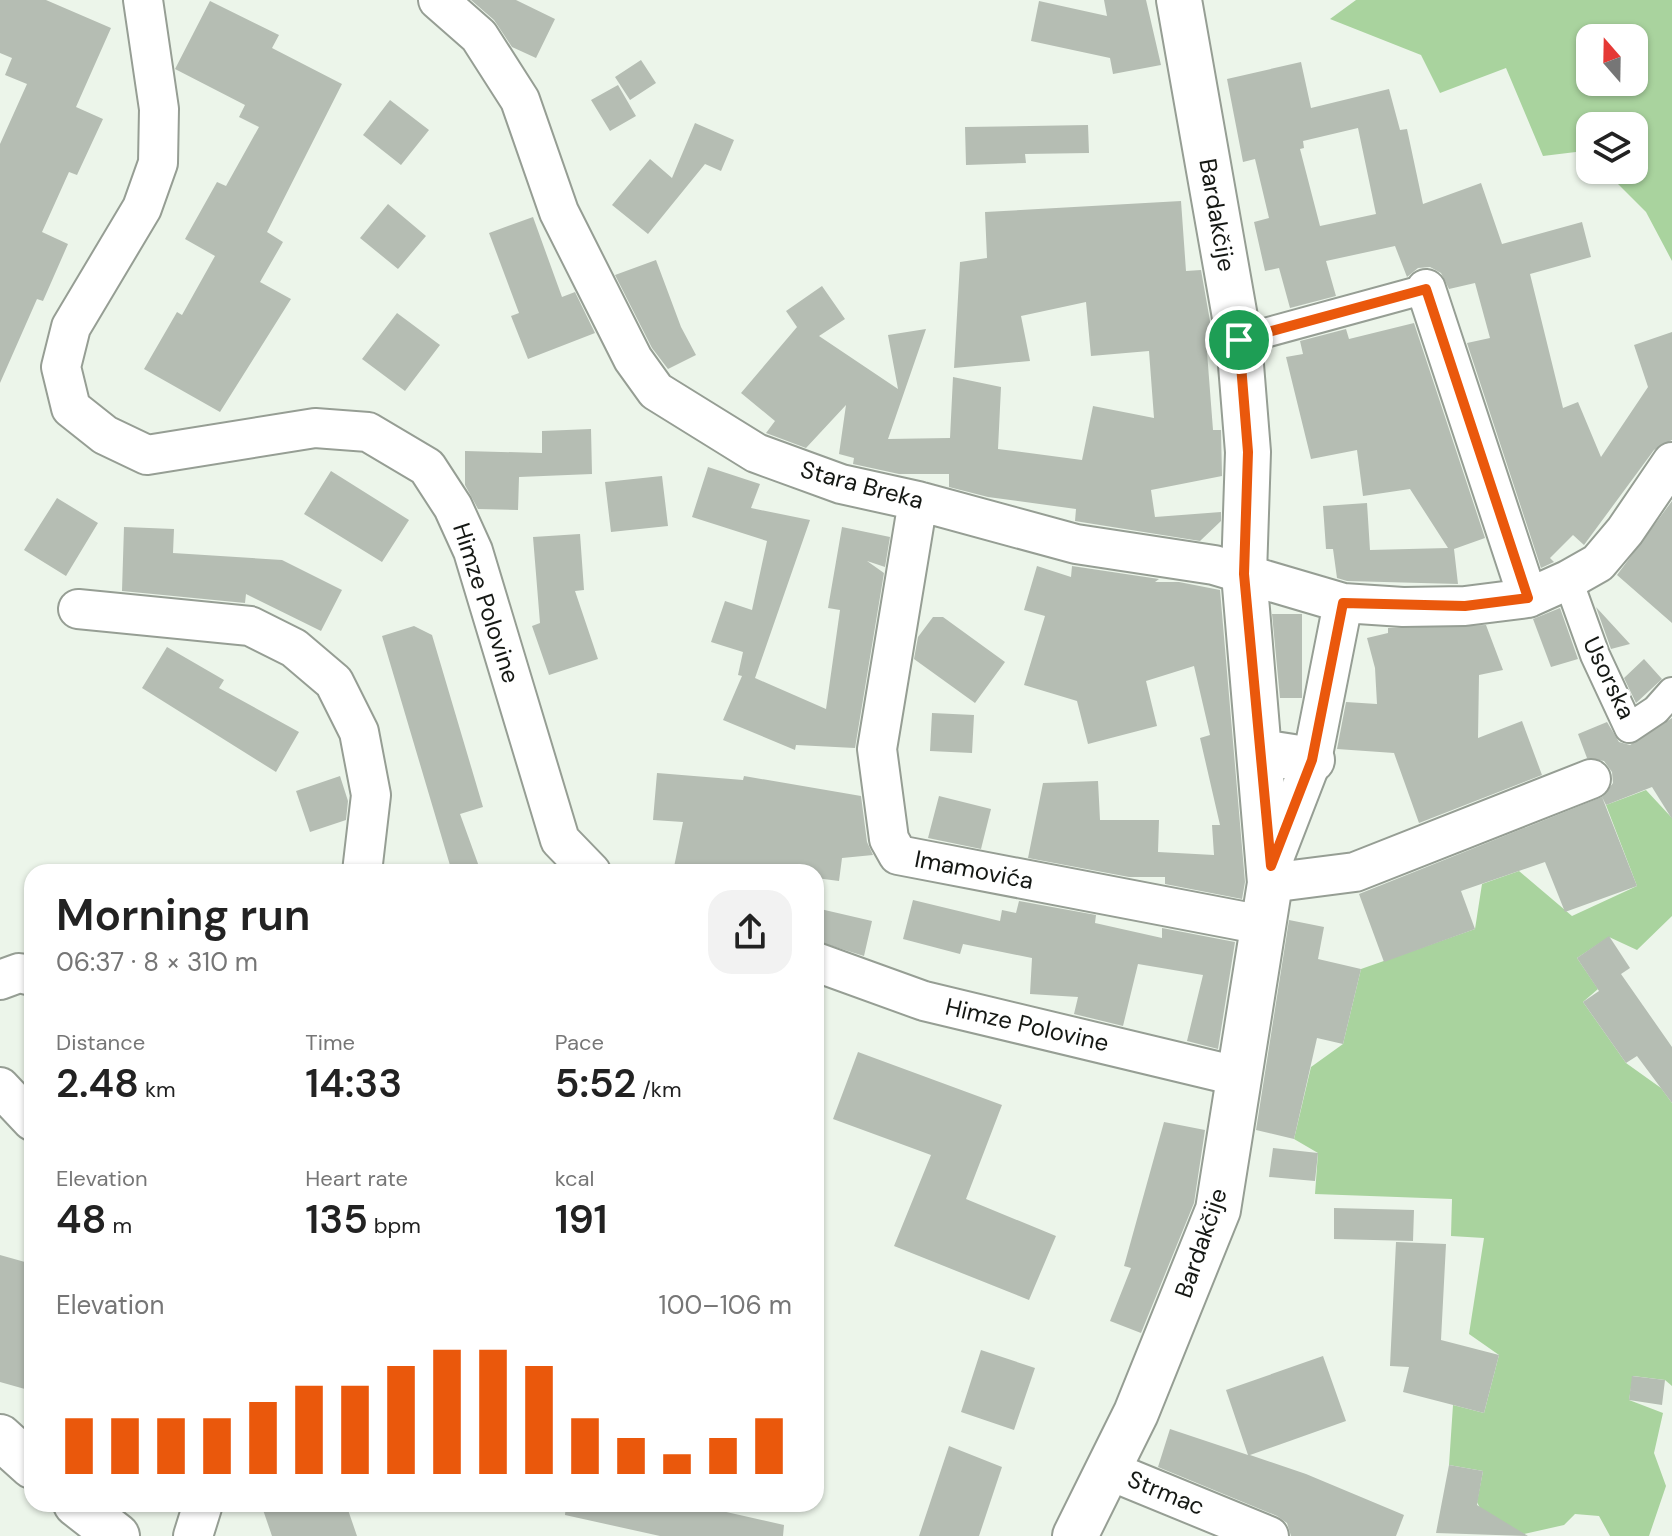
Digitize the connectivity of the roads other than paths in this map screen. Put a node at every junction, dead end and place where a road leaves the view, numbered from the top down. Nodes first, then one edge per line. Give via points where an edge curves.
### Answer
1 (143, 0) edge
2 (438, 0) edge
3 (1179, 0) edge
4 (1426, 289) joint
5 (1239, 340) junction
6 (1672, 462) edge
7 (918, 501) junction
8 (1244, 574) junction
9 (1568, 580) junction
10 (1528, 598) junction
11 (1343, 603) junction
12 (78, 609) dead end
13 (1672, 692) edge
14 (1261, 752) junction
15 (1312, 760) junction
16 (1591, 779) dead end
17 (363, 864) edge
18 (583, 864) edge
19 (1268, 892) junction
20 (824, 965) edge
21 (24, 974) edge
22 (0, 980) edge
23 (1241, 1077) junction
24 (0, 1087) edge
25 (24, 1112) edge
26 (0, 1437) edge
27 (24, 1459) edge
28 (1108, 1470) junction
29 (86, 1512) edge
30 (200, 1512) edge
31 (117, 1536) edge
32 (193, 1536) edge
33 (1075, 1536) edge
34 (1269, 1536) edge

1 - 18 street, Himze Polovine via 159,109 158,163 142,208 71,327 61,367 71,408 105,435 147,455 315,428 368,432 427,467 473,551 560,840
2 - 7 street, Stara Breka via 479,36 520,100 559,212 633,359 656,391 756,453 841,484
3 - 5 street, Bardakčije
4 - 5 street
4 - 10 street
5 - 8 street, Bardakčije via 1248,452
6 - 9 street via 1598,563
7 - 8 street, Stara Breka via 1076,544
7 - 19 street, Imamovića via 877,749 889,839 898,855
8 - 11 street
8 - 14 street, Bardakčije
9 - 10 street
9 - 13 street, Usorska via 1629,728
10 - 11 street via 1465,606
11 - 15 street, Bardakčije
12 - 17 street via 250,626 294,648 334,682 359,732 371,795
14 - 15 street
14 - 19 street, Bardakčije
15 - 19 street, Bardakčije
16 - 19 street via 1355,872
19 - 23 street, Bardakčije
20 - 23 street, Himze Polovine via 924,1001
21 - 22 street
23 - 28 street, Bardakčije via 1218,1210
24 - 25 street
26 - 27 street
28 - 33 street, Bardakčije
28 - 34 street, Strmac
29 - 31 street
30 - 32 street

